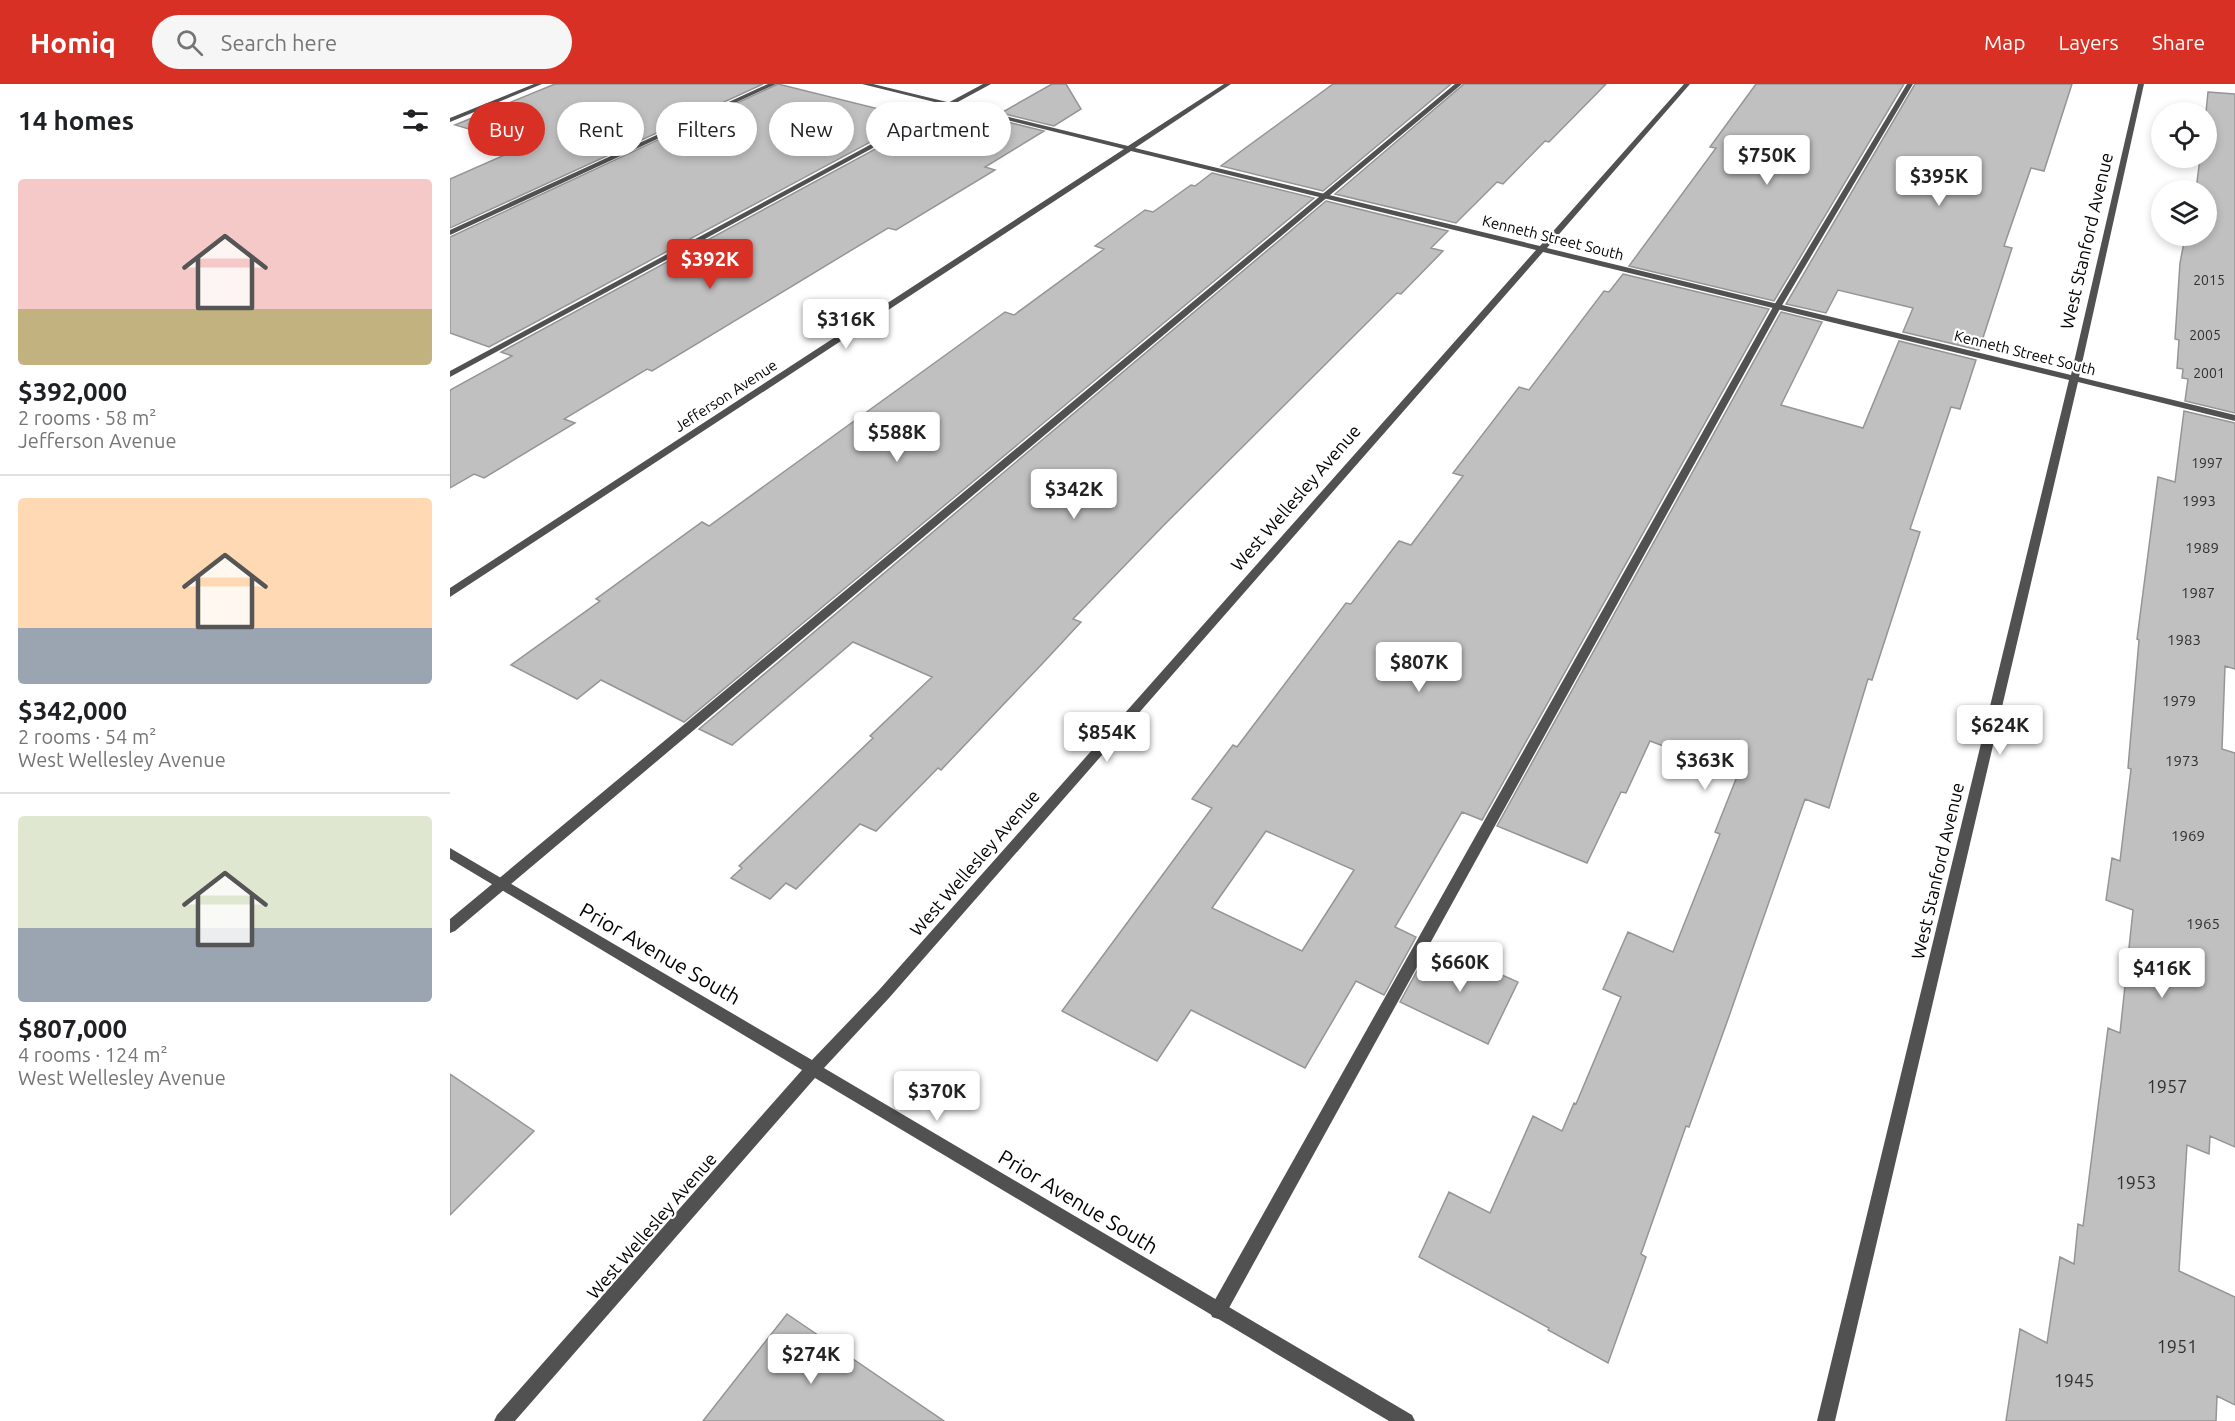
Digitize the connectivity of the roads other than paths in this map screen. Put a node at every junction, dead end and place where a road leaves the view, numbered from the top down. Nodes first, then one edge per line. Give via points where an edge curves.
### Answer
1 (539, 84) edge
2 (773, 84) edge
3 (865, 84) edge
4 (988, 84) edge
5 (1228, 84) edge
6 (1459, 84) edge
7 (1687, 84) edge
8 (1910, 84) edge
9 (2140, 84) edge
10 (938, 102) edge
11 (955, 102) edge
12 (1011, 119) edge
13 (450, 120) edge
14 (1131, 148) junction
15 (866, 150) edge
16 (1325, 196) junction
17 (450, 233) edge
18 (1540, 248) junction
19 (1778, 307) junction
20 (450, 374) edge
21 (2073, 378) junction
22 (2235, 418) edge
23 (450, 593) edge
24 (450, 853) edge
25 (501, 885) junction
26 (450, 927) edge
27 (814, 1068) junction
28 (1218, 1311) junction
29 (503, 1421) edge
30 (1406, 1421) edge
31 (1826, 1421) edge

1 - 13 street
2 - 17 street
3 - 10 street, Kenneth Street South
4 - 11 street
5 - 14 street, Jefferson Avenue
6 - 16 street
7 - 18 street, West Wellesley Avenue
8 - 19 street
9 - 21 street, West Stanford Avenue
12 - 14 street, Kenneth Street South
14 - 16 street, Kenneth Street South
14 - 23 street, Jefferson Avenue
15 - 20 street
16 - 18 street, Kenneth Street South
16 - 25 street
18 - 19 street, Kenneth Street South
18 - 27 street, West Wellesley Avenue via 884,994
19 - 21 street, Kenneth Street South
19 - 28 street
21 - 22 street, Kenneth Street South
21 - 31 street, West Stanford Avenue
24 - 25 street, Prior Avenue South
25 - 26 street
25 - 27 street, Prior Avenue South
27 - 28 street, Prior Avenue South
27 - 29 street, West Wellesley Avenue
28 - 30 street, Prior Avenue South

